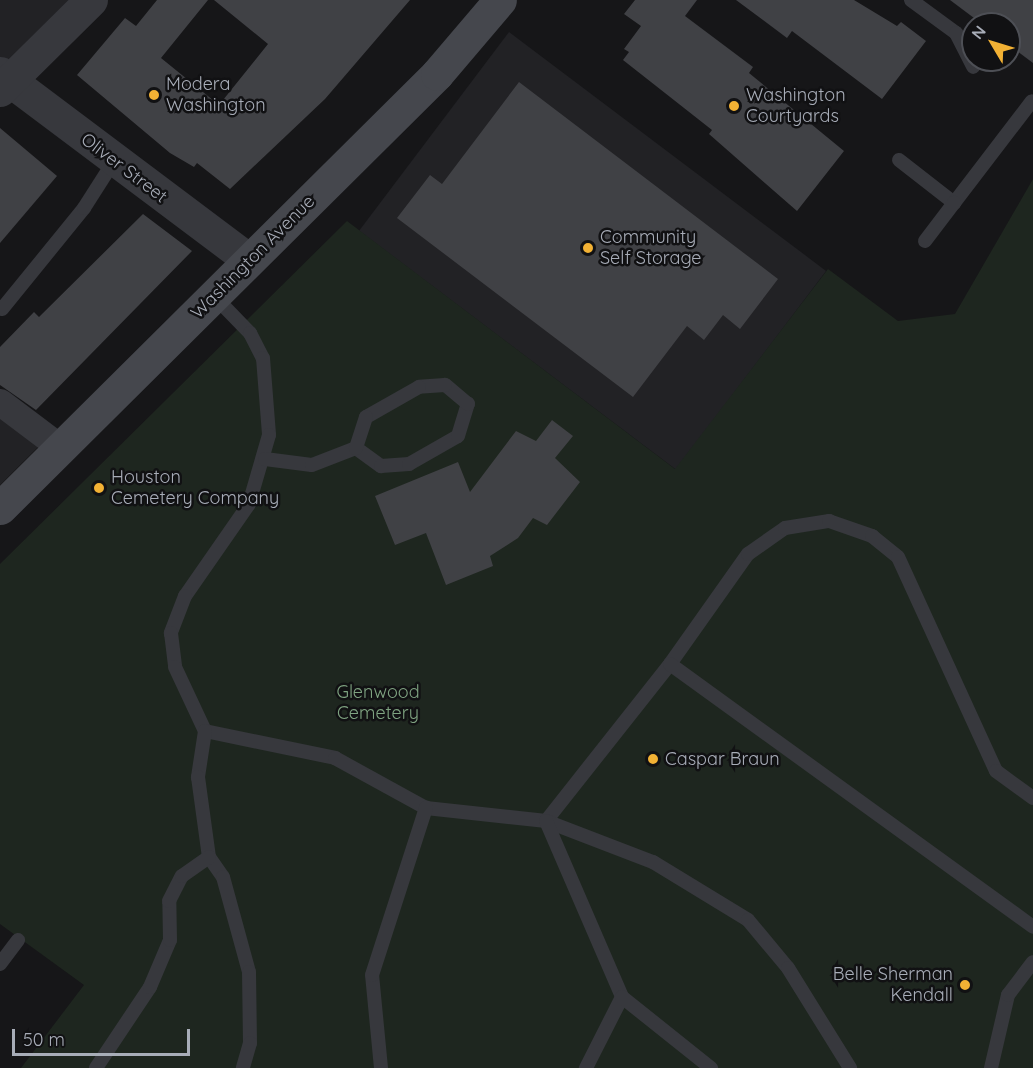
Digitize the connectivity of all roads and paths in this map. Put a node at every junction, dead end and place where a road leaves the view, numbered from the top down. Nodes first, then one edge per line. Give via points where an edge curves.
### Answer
1 (91, 0) edge
2 (500, 0) edge
3 (911, 0) edge
4 (961, 43) edge
5 (3, 81) edge
6 (1032, 101) edge
7 (899, 160) dead end
8 (114, 161) junction
9 (954, 203) junction
10 (925, 241) dead end
11 (249, 260) junction
12 (214, 296) junction
13 (2, 309) dead end
14 (0, 402) edge
15 (61, 448) junction
16 (356, 448) junction
17 (265, 459) junction
18 (0, 508) edge
19 (670, 664) junction
20 (205, 731) junction
21 (1033, 798) edge
22 (426, 808) junction
23 (546, 821) junction
24 (209, 857) junction
25 (1033, 927) edge
26 (18, 940) dead end
27 (1033, 962) edge
28 (0, 964) edge
29 (622, 997) junction
30 (96, 1068) edge
31 (243, 1068) edge
32 (381, 1068) edge
33 (586, 1068) edge
34 (711, 1068) edge
35 (850, 1068) edge
36 (991, 1068) edge

1 - 5 street
2 - 11 main road, Washington Avenue via 437,74
3 - 4 lane via 956,33
5 - 8 street, Oliver Street
6 - 9 lane
7 - 9 lane
8 - 11 street, Oliver Street
8 - 13 lane via 84,208
9 - 10 lane
11 - 12 main road, Washington Avenue
12 - 15 main road, Washington Avenue
12 - 17 lane via 250,333 263,358 270,390
14 - 15 street
15 - 18 main road, Washington Avenue
16 - 16 lane via 381,466 409,464 459,436 468,404 444,386 419,387 366,417
16 - 17 lane via 312,465
17 - 20 lane via 249,504 185,596 171,633 175,667
19 - 21 lane via 748,554 785,528 829,521 872,536 898,557 996,771
19 - 23 lane
19 - 25 lane
20 - 22 lane via 336,758
20 - 24 lane via 198,777
22 - 23 lane
22 - 32 lane via 372,975
23 - 29 lane
23 - 35 lane via 653,862 748,920 788,968
24 - 30 lane via 182,876 169,901 170,940 150,987
24 - 31 lane via 223,877 249,972 250,1043
26 - 28 lane
27 - 36 lane via 1008,995
29 - 33 lane
29 - 34 lane

